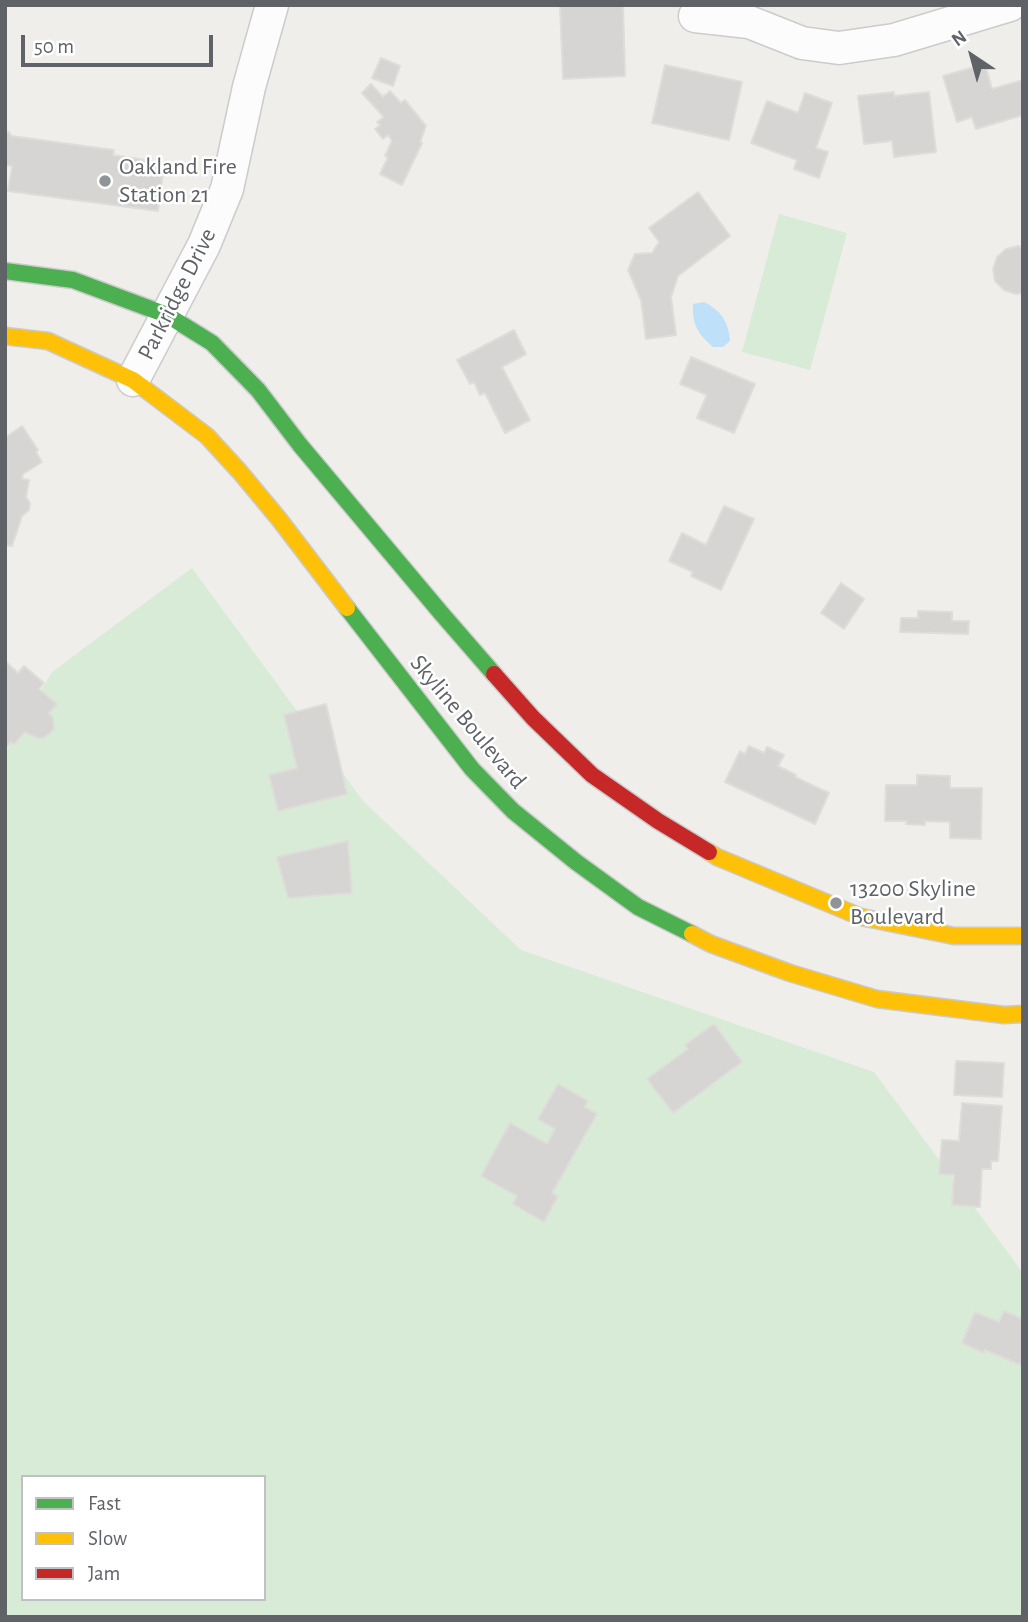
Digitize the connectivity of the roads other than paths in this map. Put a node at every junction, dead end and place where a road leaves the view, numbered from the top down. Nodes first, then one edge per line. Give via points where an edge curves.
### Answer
1 (272, 5) edge
2 (1010, 5) edge
3 (695, 16) dead end
4 (5, 271) edge
5 (166, 315) junction
6 (5, 336) edge
7 (133, 380) junction
8 (1023, 936) edge
9 (1023, 1014) edge

1 - 5 street, Parkridge Drive via 227,189 204,245
2 - 3 street via 894,40 839,48 802,43 749,22
4 - 5 main road, Skyline Boulevard via 73,280
5 - 7 street, Parkridge Drive
5 - 8 main road, Skyline Boulevard via 212,343 258,390 493,673 592,775 717,857 861,918 954,936
6 - 7 main road, Skyline Boulevard via 48,341
7 - 9 main road, Skyline Boulevard via 207,436 240,472 472,769 513,811 638,907 711,944 877,999

